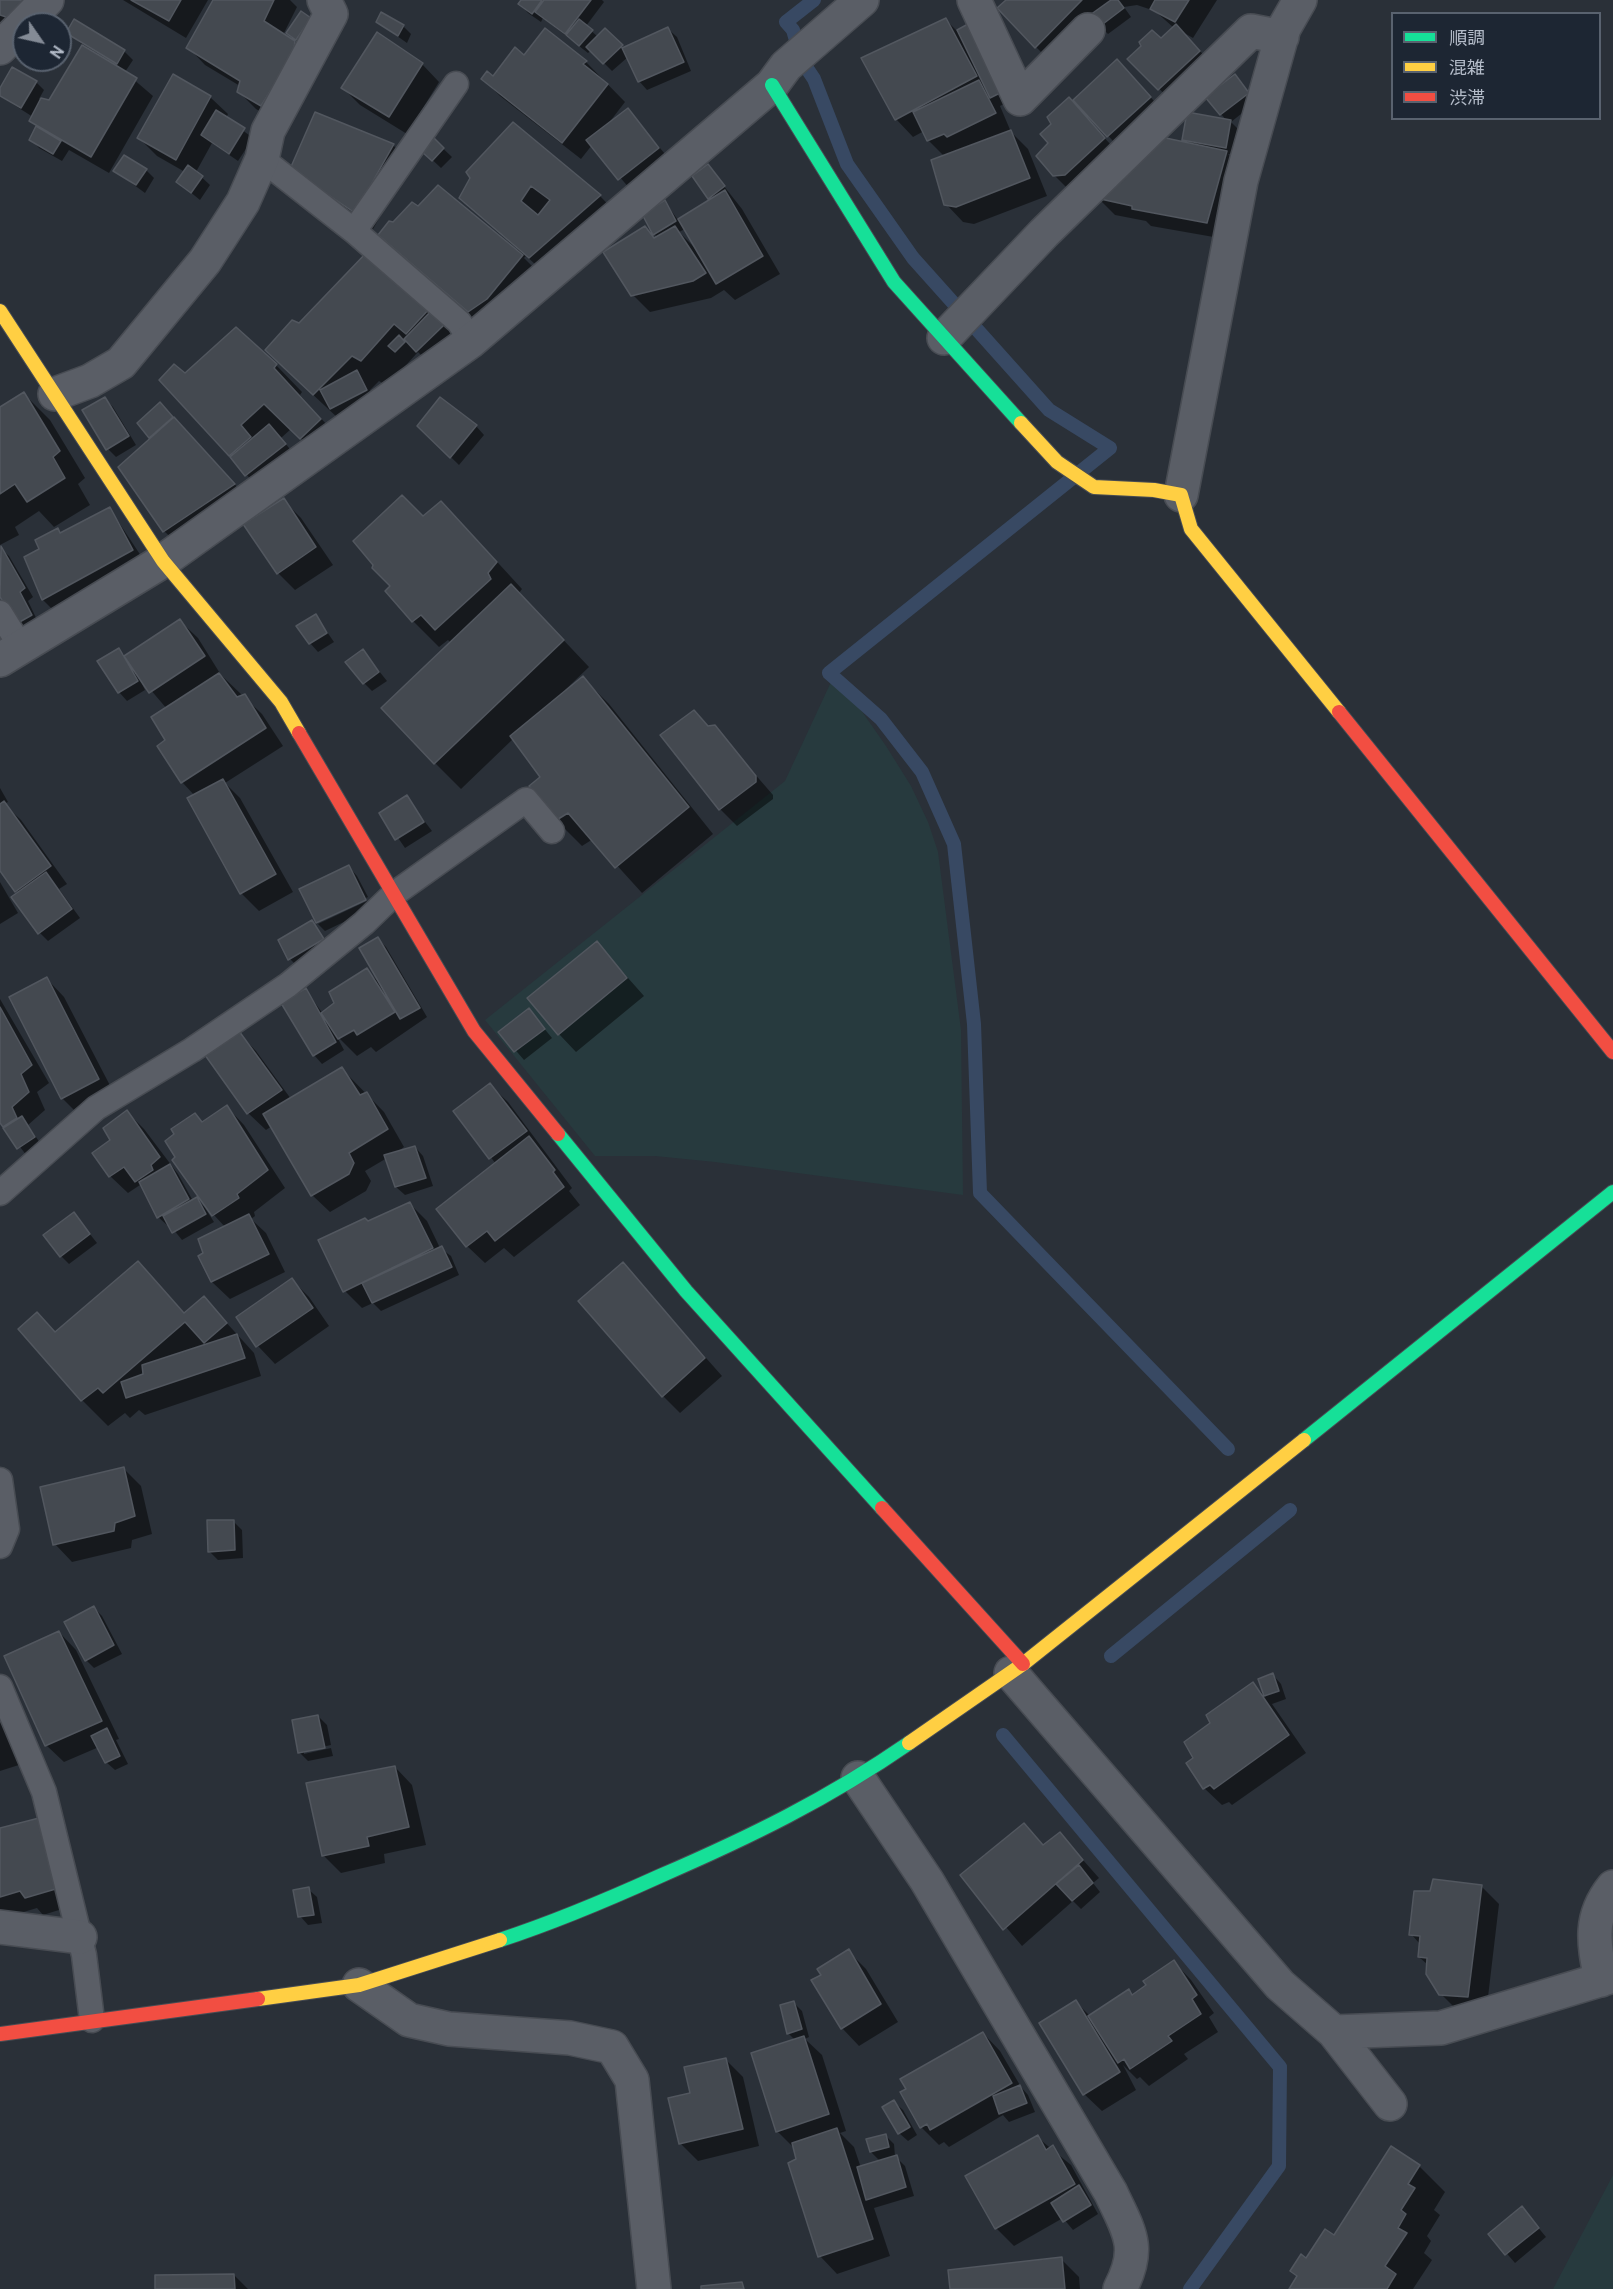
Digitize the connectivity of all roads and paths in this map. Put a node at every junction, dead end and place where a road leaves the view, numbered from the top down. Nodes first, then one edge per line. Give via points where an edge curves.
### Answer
1 (47, 0) edge
2 (324, 0) edge
3 (862, 0) edge
4 (974, 0) edge
5 (1300, 0) edge
6 (1088, 30) dead end
7 (1282, 37) junction
8 (1, 46) edge
9 (779, 76) junction
10 (456, 84) dead end
11 (262, 159) junction
12 (354, 231) junction
13 (0, 311) edge
14 (944, 338) junction
15 (471, 342) junction
16 (55, 394) junction
17 (1181, 495) junction
18 (163, 561) junction
19 (0, 613) edge
20 (10, 653) edge
21 (552, 831) dead end
22 (394, 894) junction
23 (1613, 1052) edge
24 (1613, 1192) edge
25 (0, 1193) edge
26 (0, 1480) edge
27 (0, 1546) edge
28 (1017, 1669) junction
29 (0, 1687) edge
30 (858, 1778) junction
31 (1613, 1887) edge
32 (0, 1927) edge
33 (80, 1937) junction
34 (1607, 1978) edge
35 (359, 1985) junction
36 (92, 2020) junction
37 (1334, 2032) junction
38 (0, 2034) edge
39 (1390, 2104) dead end
40 (654, 2289) edge
41 (1120, 2289) edge

1 - 8 street
2 - 11 street via 330,14 268,131
3 - 9 street
4 - 6 street via 1020,99
5 - 7 street
7 - 14 street via 1251,31 1044,233
7 - 17 street via 1241,181
9 - 14 street via 894,282
9 - 15 street
10 - 12 lane
11 - 12 lane
11 - 16 street via 243,202 206,261 121,363 90,381
12 - 15 lane via 459,321
13 - 16 street
14 - 17 street via 1057,462 1094,487
15 - 18 street
16 - 18 street
17 - 23 street via 1191,529
18 - 20 street
18 - 22 street via 280,702
19 - 20 lane
21 - 22 lane via 526,800
22 - 25 lane via 288,986 96,1108
22 - 28 street via 474,1031 679,1282
24 - 28 street
26 - 27 lane via 7,1529
28 - 30 street
28 - 37 street via 1280,1985
29 - 33 lane via 44,1792
30 - 35 street via 757,1834 559,1921
30 - 41 street via 927,1881 1111,2193 1132,2239 1128,2274
31 - 34 street via 1600,1903 1593,1940
32 - 33 street
33 - 36 lane
34 - 37 street via 1441,2028
35 - 36 street
35 - 40 street via 409,2020 449,2029 570,2038 612,2047 632,2080
36 - 38 street
37 - 39 street

